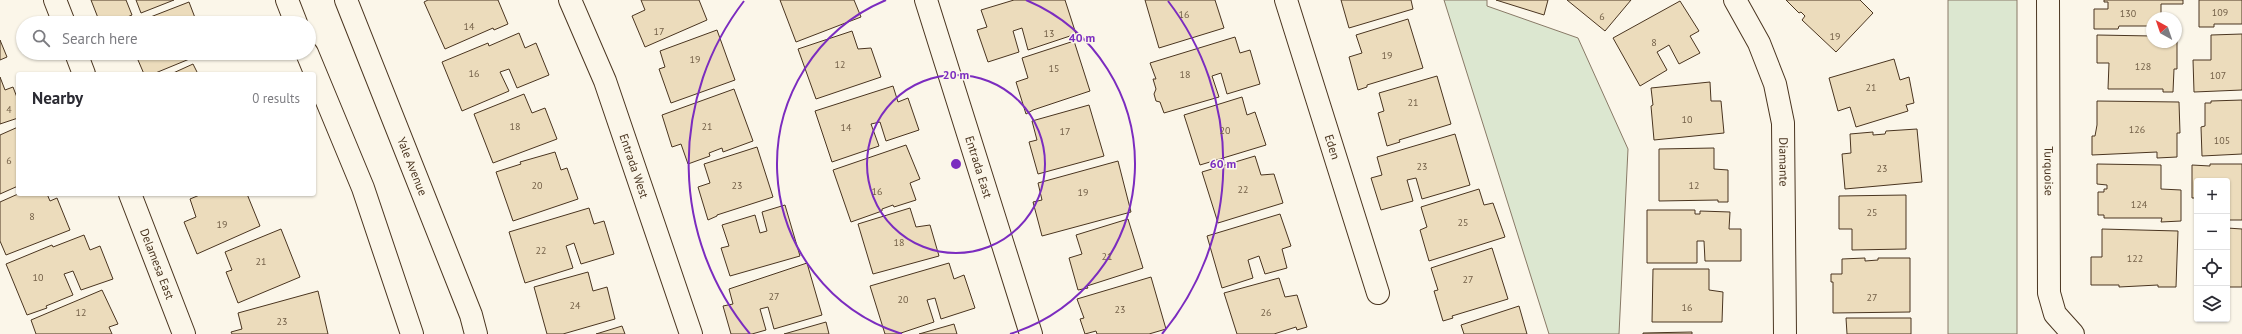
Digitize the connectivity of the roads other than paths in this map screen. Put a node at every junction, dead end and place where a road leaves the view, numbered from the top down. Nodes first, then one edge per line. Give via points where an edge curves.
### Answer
1 (55, 0) edge
2 (287, 0) edge
3 (346, 0) edge
4 (570, 0) edge
5 (926, 0) edge
6 (1286, 0) edge
7 (1735, 0) edge
8 (2048, 0) edge
9 (61, 16) edge
10 (293, 16) edge
11 (79, 60) edge
12 (310, 60) edge
13 (83, 72) edge
14 (315, 72) edge
15 (316, 75) edge
16 (131, 196) edge
17 (1378, 293) dead end
18 (184, 334) edge
19 (412, 334) edge
20 (476, 334) edge
21 (691, 334) edge
22 (1031, 334) edge
23 (1785, 334) edge
24 (2073, 334) edge

1 - 9 street
2 - 10 street
3 - 20 street, Yale Avenue via 471,315
4 - 21 street, Entrada West via 605,81
5 - 22 street, Entrada East
6 - 17 street, Eden
7 - 23 street, Diamante via 1759,43 1775,84 1783,123
8 - 24 street, Turquoise via 2049,293 2055,314
11 - 13 street
12 - 14 street
15 - 19 street via 363,188
16 - 18 street, Delamesa East

